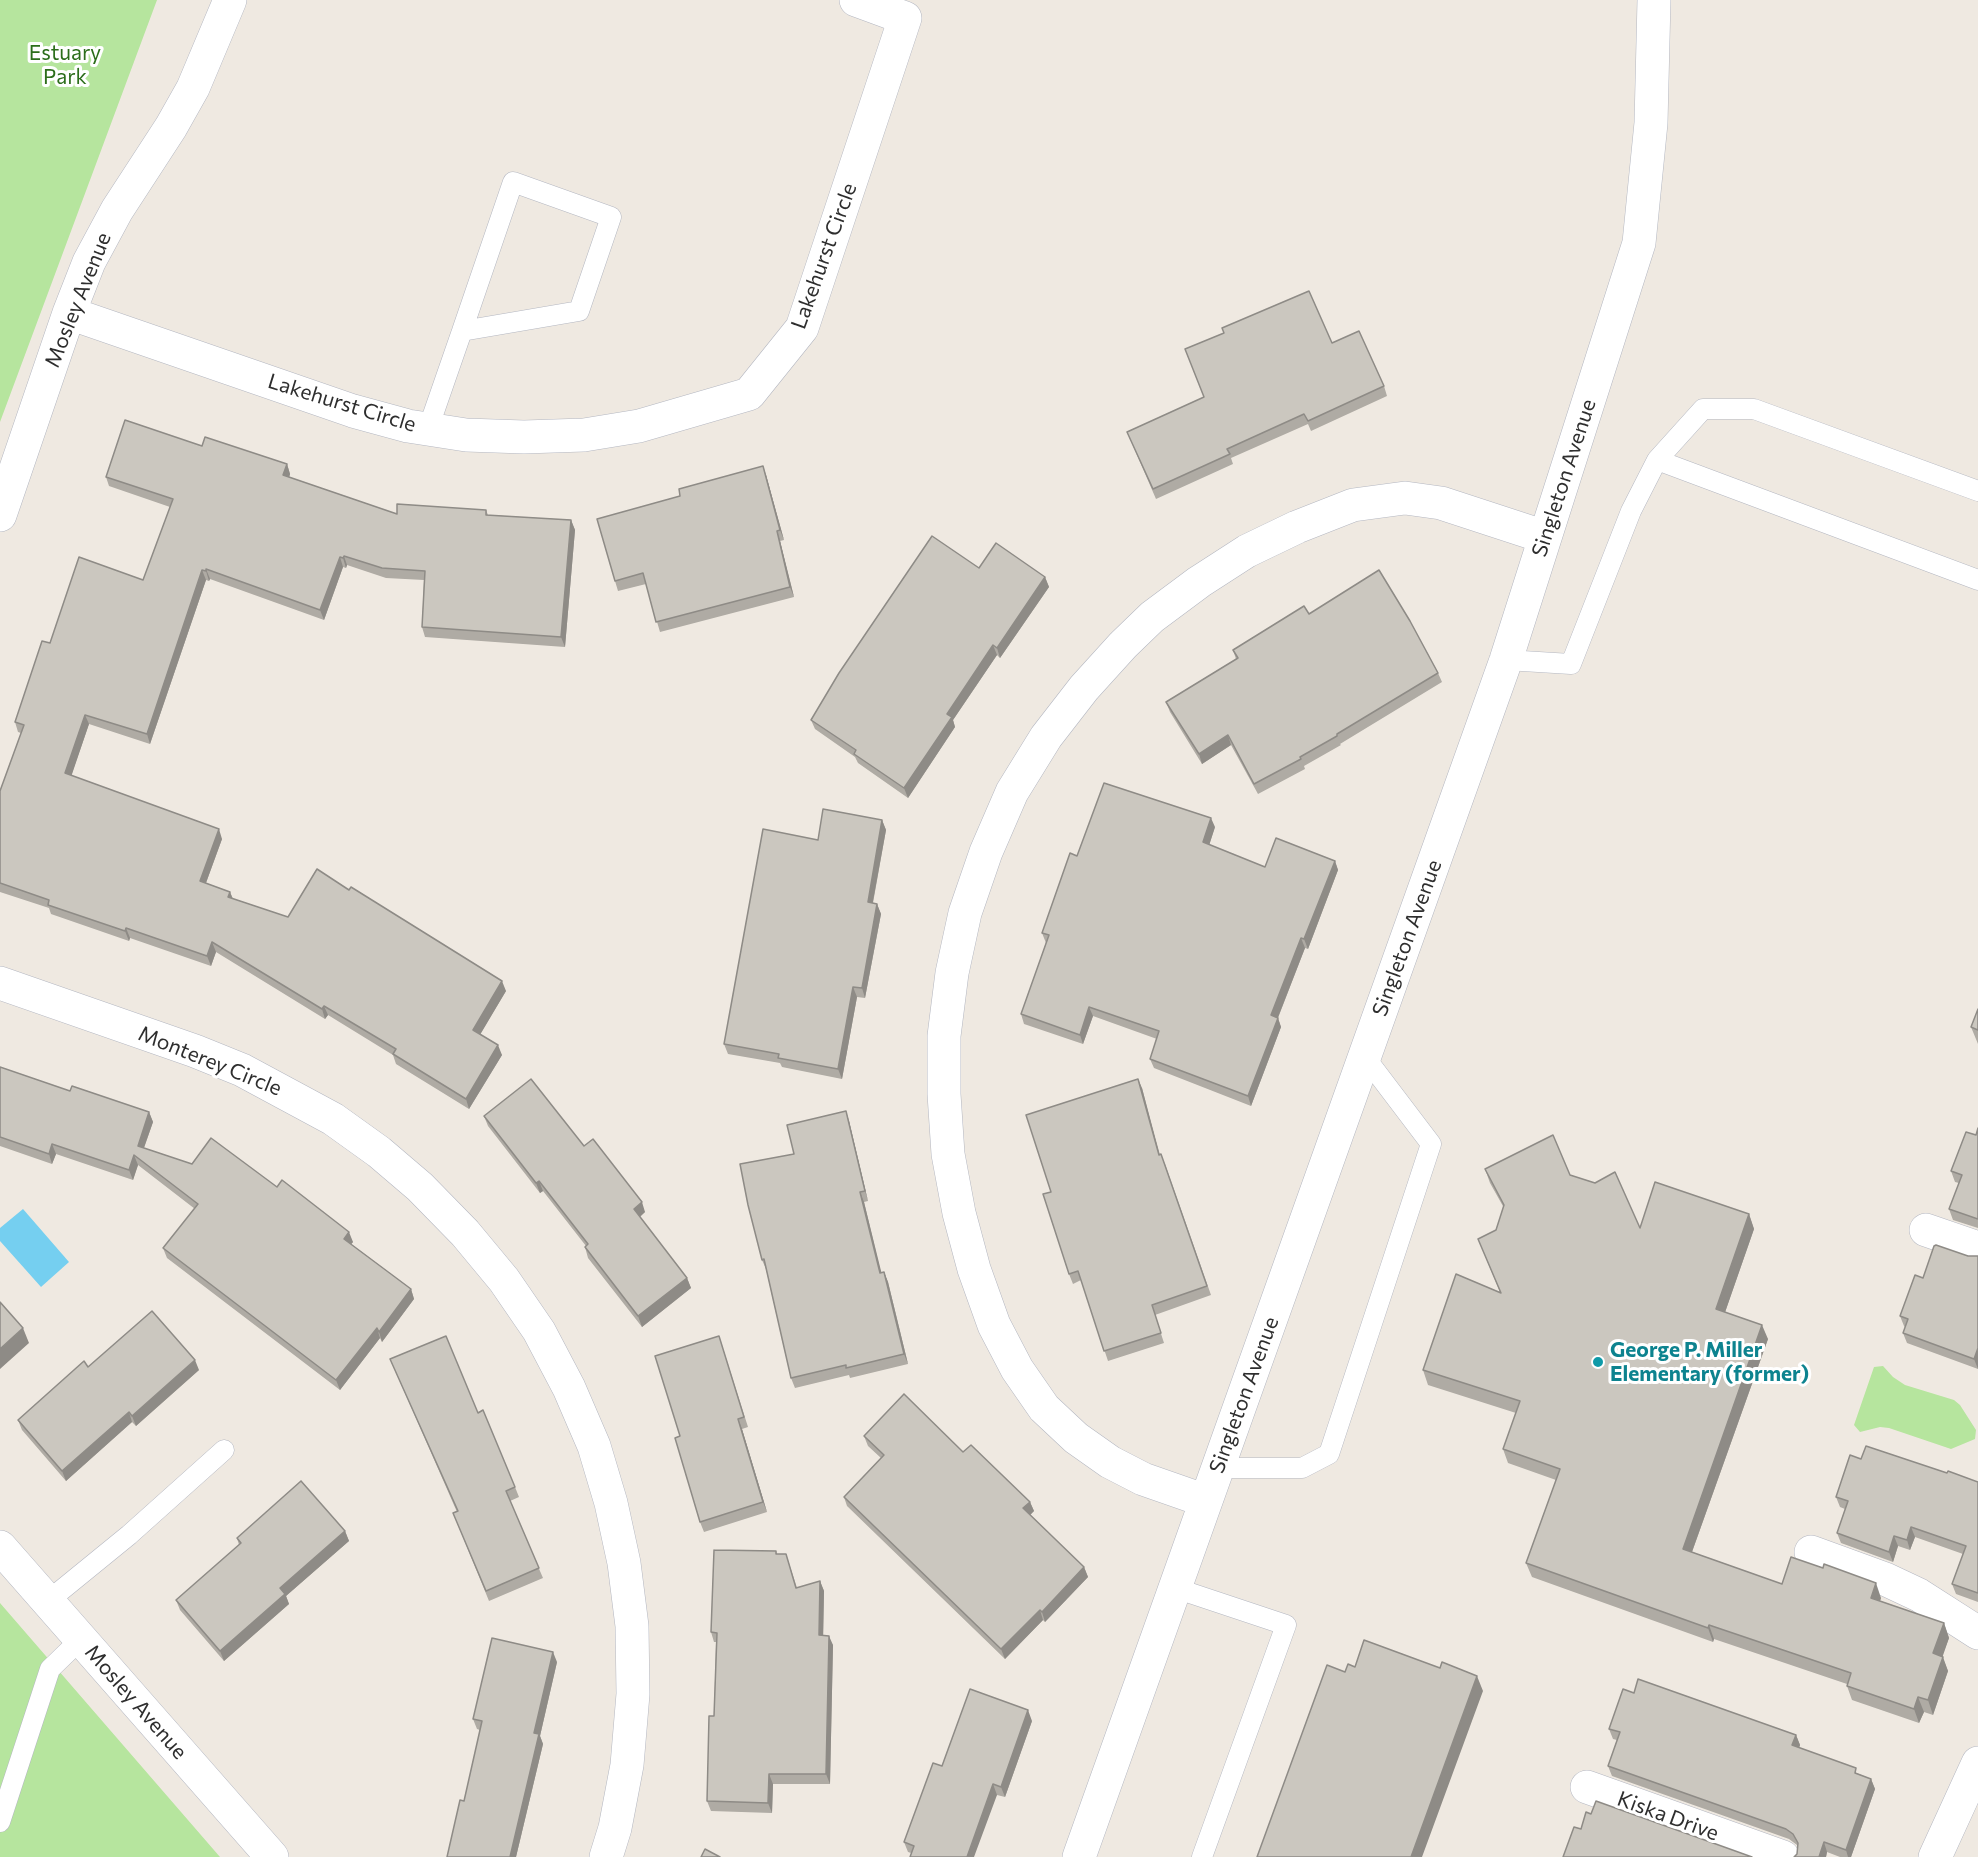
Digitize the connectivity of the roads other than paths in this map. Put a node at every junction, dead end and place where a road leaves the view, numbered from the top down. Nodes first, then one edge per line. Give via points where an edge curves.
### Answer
1 (230, 0) edge
2 (855, 0) edge
3 (1654, 0) edge
4 (69, 313) junction
5 (462, 331) junction
6 (428, 429) junction
7 (1658, 460) junction
8 (1978, 491) edge
9 (0, 515) edge
10 (1545, 537) junction
11 (1978, 580) edge
12 (1506, 660) junction
13 (0, 982) edge
14 (1365, 1057) junction
15 (1926, 1230) dead end
16 (1978, 1248) edge
17 (224, 1450) dead end
18 (1218, 1468) junction
19 (1206, 1501) junction
20 (0, 1547) edge
21 (1811, 1552) dead end
22 (1175, 1588) junction
23 (48, 1601) junction
24 (1978, 1633) edge
25 (81, 1639) junction
26 (1978, 1763) edge
27 (1587, 1787) dead end
28 (0, 1822) edge
29 (272, 1857) edge
30 (606, 1857) edge
31 (1078, 1857) edge
32 (1202, 1857) edge
33 (1784, 1857) edge
34 (1935, 1857) edge

1 - 4 street, Mosley Avenue via 193,88 117,210 89,262
2 - 6 street, Lakehurst Circle via 905,18 802,328 749,394 639,426 584,435 466,435
3 - 10 street, Singleton Avenue via 1651,123 1639,243
4 - 6 street, Lakehurst Circle via 353,411
4 - 9 street, Mosley Avenue
5 - 5 lane via 513,182 611,217 579,311
5 - 6 lane
7 - 8 lane via 1703,409 1754,408
7 - 11 lane
7 - 12 lane via 1631,511 1571,664
10 - 12 street, Singleton Avenue
10 - 19 street via 1441,503 1405,498 1353,505 1297,526 1247,551 1199,582 1152,617 1123,645 1046,737 1012,792 965,913 952,973 945,1036 948,1154 958,1214 994,1325 1044,1408 1076,1438 1143,1479
12 - 14 street, Singleton Avenue
13 - 30 street, Monterey Circle via 242,1070 333,1119 420,1187 504,1280 544,1341 594,1446 624,1563 632,1626 633,1694 627,1765
14 - 18 street, Singleton Avenue
14 - 18 lane via 1431,1144 1329,1454 1302,1468
15 - 16 street
17 - 23 lane
18 - 19 street, Singleton Avenue
19 - 22 street, Singleton Avenue
20 - 23 street, Mosley Avenue
21 - 24 street via 1919,1595
22 - 31 street, Singleton Avenue
22 - 32 lane via 1286,1625
23 - 25 street, Mosley Avenue
25 - 28 lane via 50,1669
25 - 29 street, Mosley Avenue
26 - 34 street
27 - 33 street, Kiska Drive

